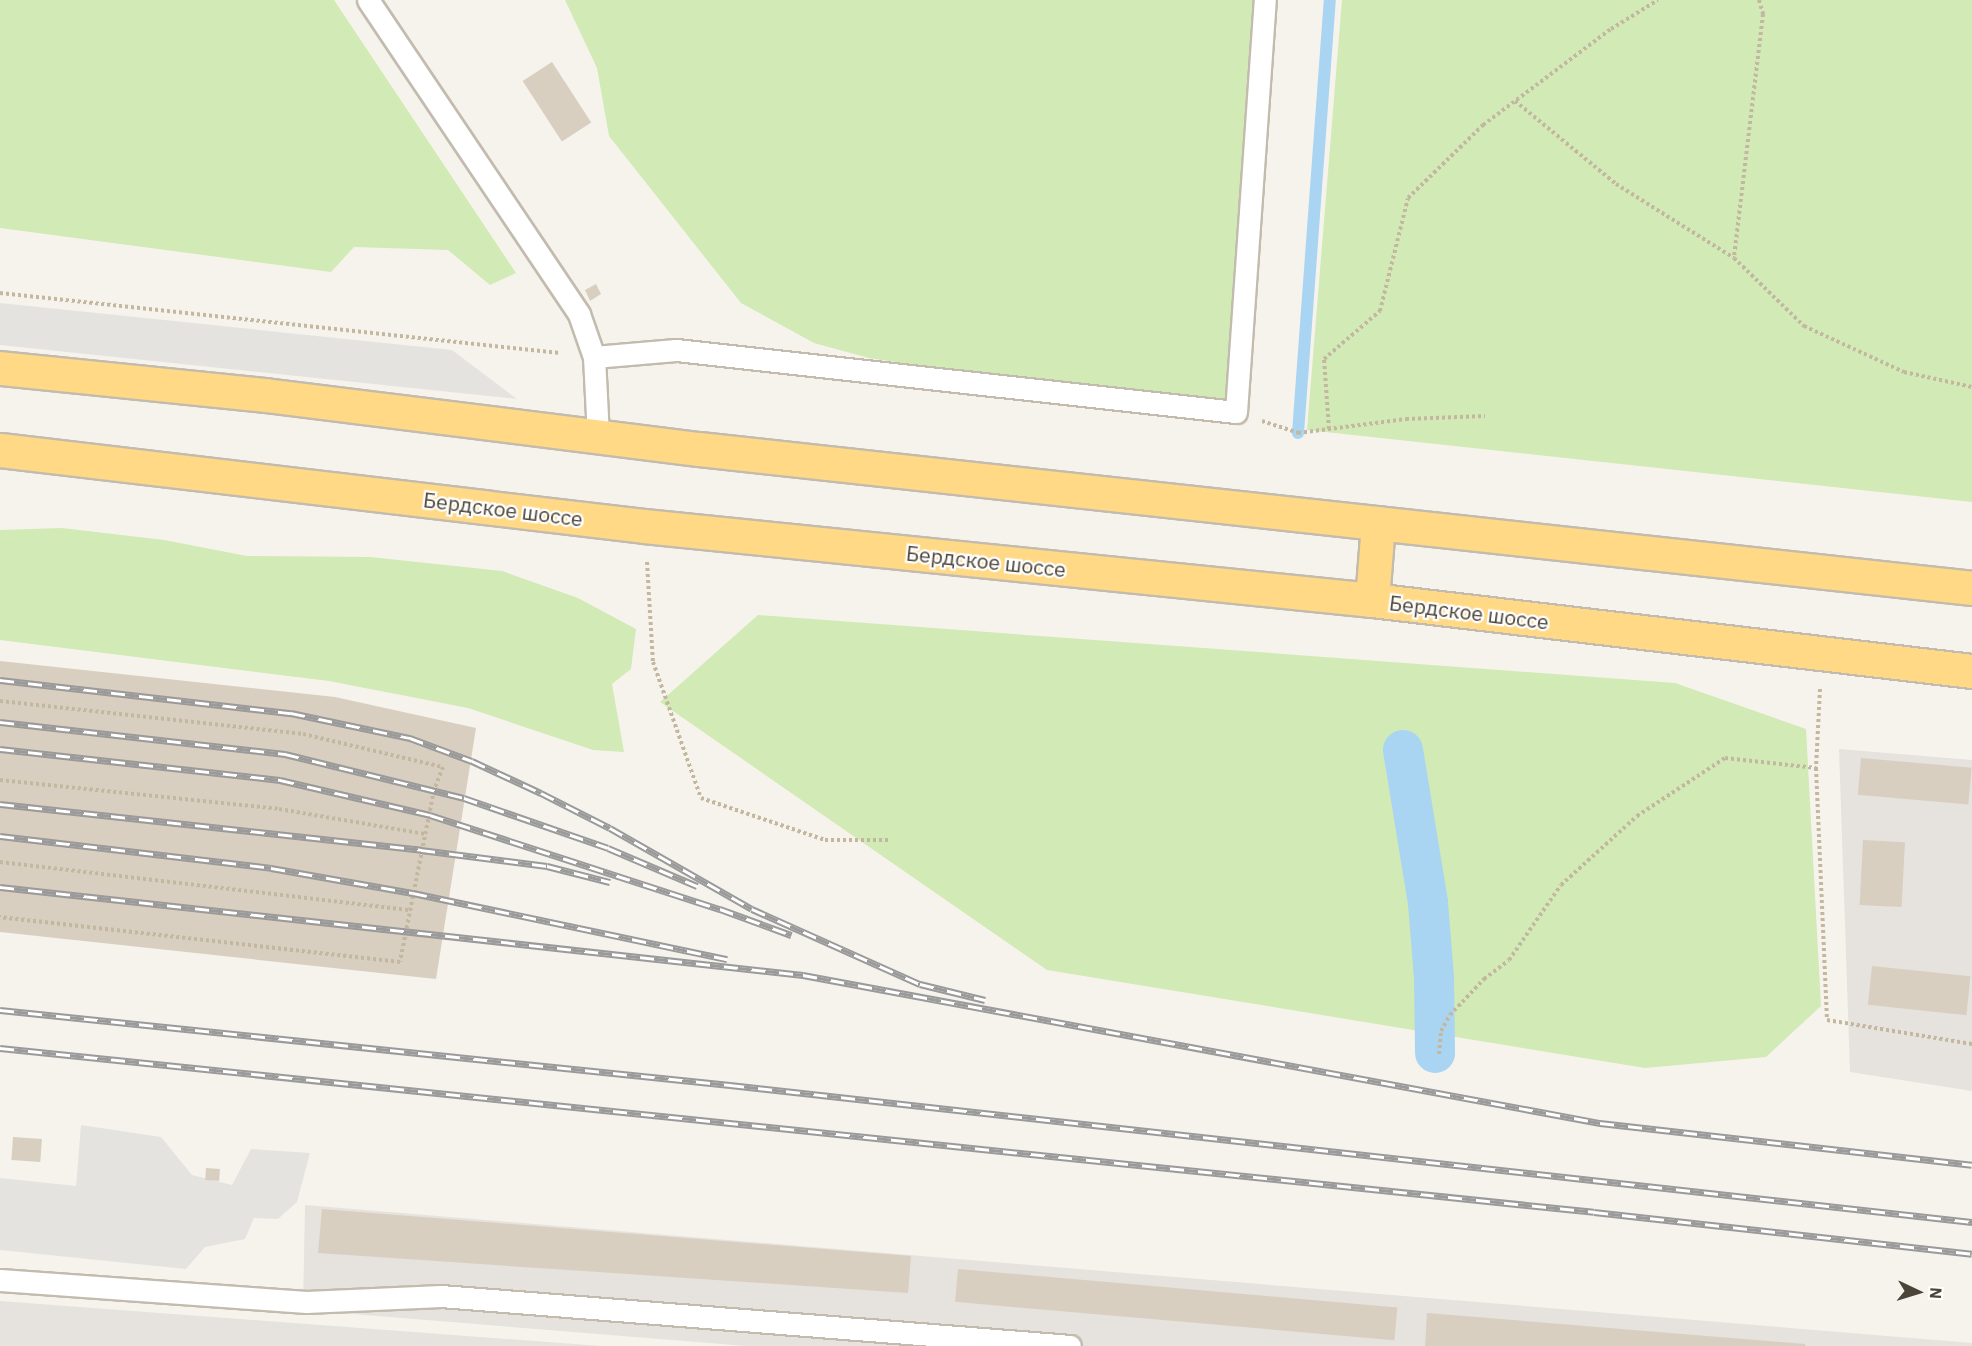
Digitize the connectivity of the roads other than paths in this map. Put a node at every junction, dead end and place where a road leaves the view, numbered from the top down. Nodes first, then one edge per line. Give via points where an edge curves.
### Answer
1 (368, 0) edge
2 (1265, 0) edge
3 (594, 357) junction
4 (0, 368) edge
5 (598, 435) junction
6 (0, 450) edge
7 (1378, 523) junction
8 (1972, 588) edge
9 (1372, 600) junction
10 (1972, 671) edge
11 (0, 1280) edge
12 (1070, 1346) edge

1 - 3 lane via 574,306
2 - 3 lane via 1236,412 676,350
3 - 5 lane
4 - 5 highway
5 - 7 highway
6 - 9 highway, Бердское шоссе via 644,526
7 - 8 highway
7 - 9 highway
9 - 10 highway, Бердское шоссе
11 - 12 lane via 306,1302 441,1296

